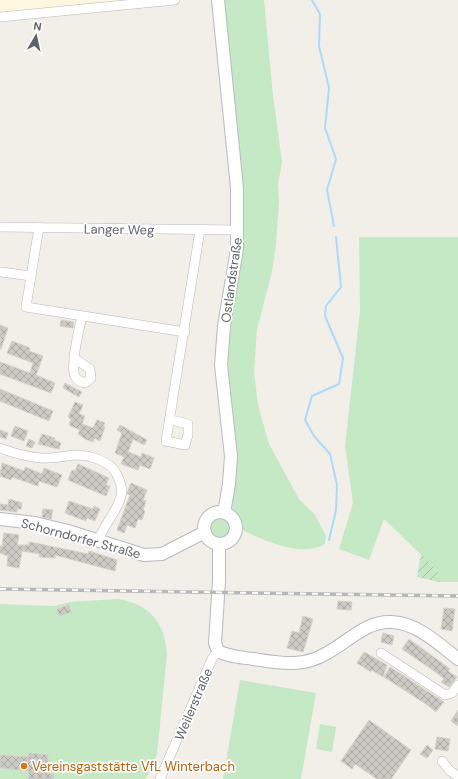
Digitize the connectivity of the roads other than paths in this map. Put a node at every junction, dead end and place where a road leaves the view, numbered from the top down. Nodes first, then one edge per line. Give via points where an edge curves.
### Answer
1 (175, 0) edge
2 (218, 0) edge
3 (0, 17) edge
4 (0, 227) edge
5 (39, 227) junction
6 (200, 230) junction
7 (238, 230) junction
8 (1, 272) edge
9 (31, 276) junction
10 (82, 316) junction
11 (184, 332) junction
12 (74, 358) dead end
13 (171, 420) dead end
14 (0, 448) edge
15 (224, 513) junction
16 (0, 519) edge
17 (205, 532) junction
18 (98, 542) junction
19 (219, 544) junction
20 (218, 651) junction
21 (381, 653) dead end
22 (458, 659) edge
23 (458, 685) edge
24 (442, 761) dead end
25 (458, 776) edge
26 (160, 779) edge

1 - 3 street
2 - 7 street, Ostlandstraße via 238,188
4 - 5 street, Langer Weg
5 - 6 street, Langer Weg
5 - 9 street
6 - 7 street, Langer Weg
6 - 11 street
7 - 15 street, Ostlandstraße via 221,365 231,456
8 - 9 street
9 - 10 street via 26,307
10 - 11 street
10 - 12 street
11 - 13 street
14 - 18 street via 12,453 43,458 76,455 94,458 114,469 120,480 122,495
15 - 17 street via 218,512 209,517
15 - 19 street via 233,518 236,528 233,538
16 - 18 street, Schorndorfer Straße via 68,531
17 - 18 street, Schorndorfer Straße via 162,554 144,555
17 - 19 street via 210,540
19 - 20 street via 216,643
20 - 22 street via 229,656 301,664 326,654 371,625 392,622 412,626
20 - 26 street, Weilerstraße via 212,659
21 - 23 street via 445,695 452,693
24 - 25 street

